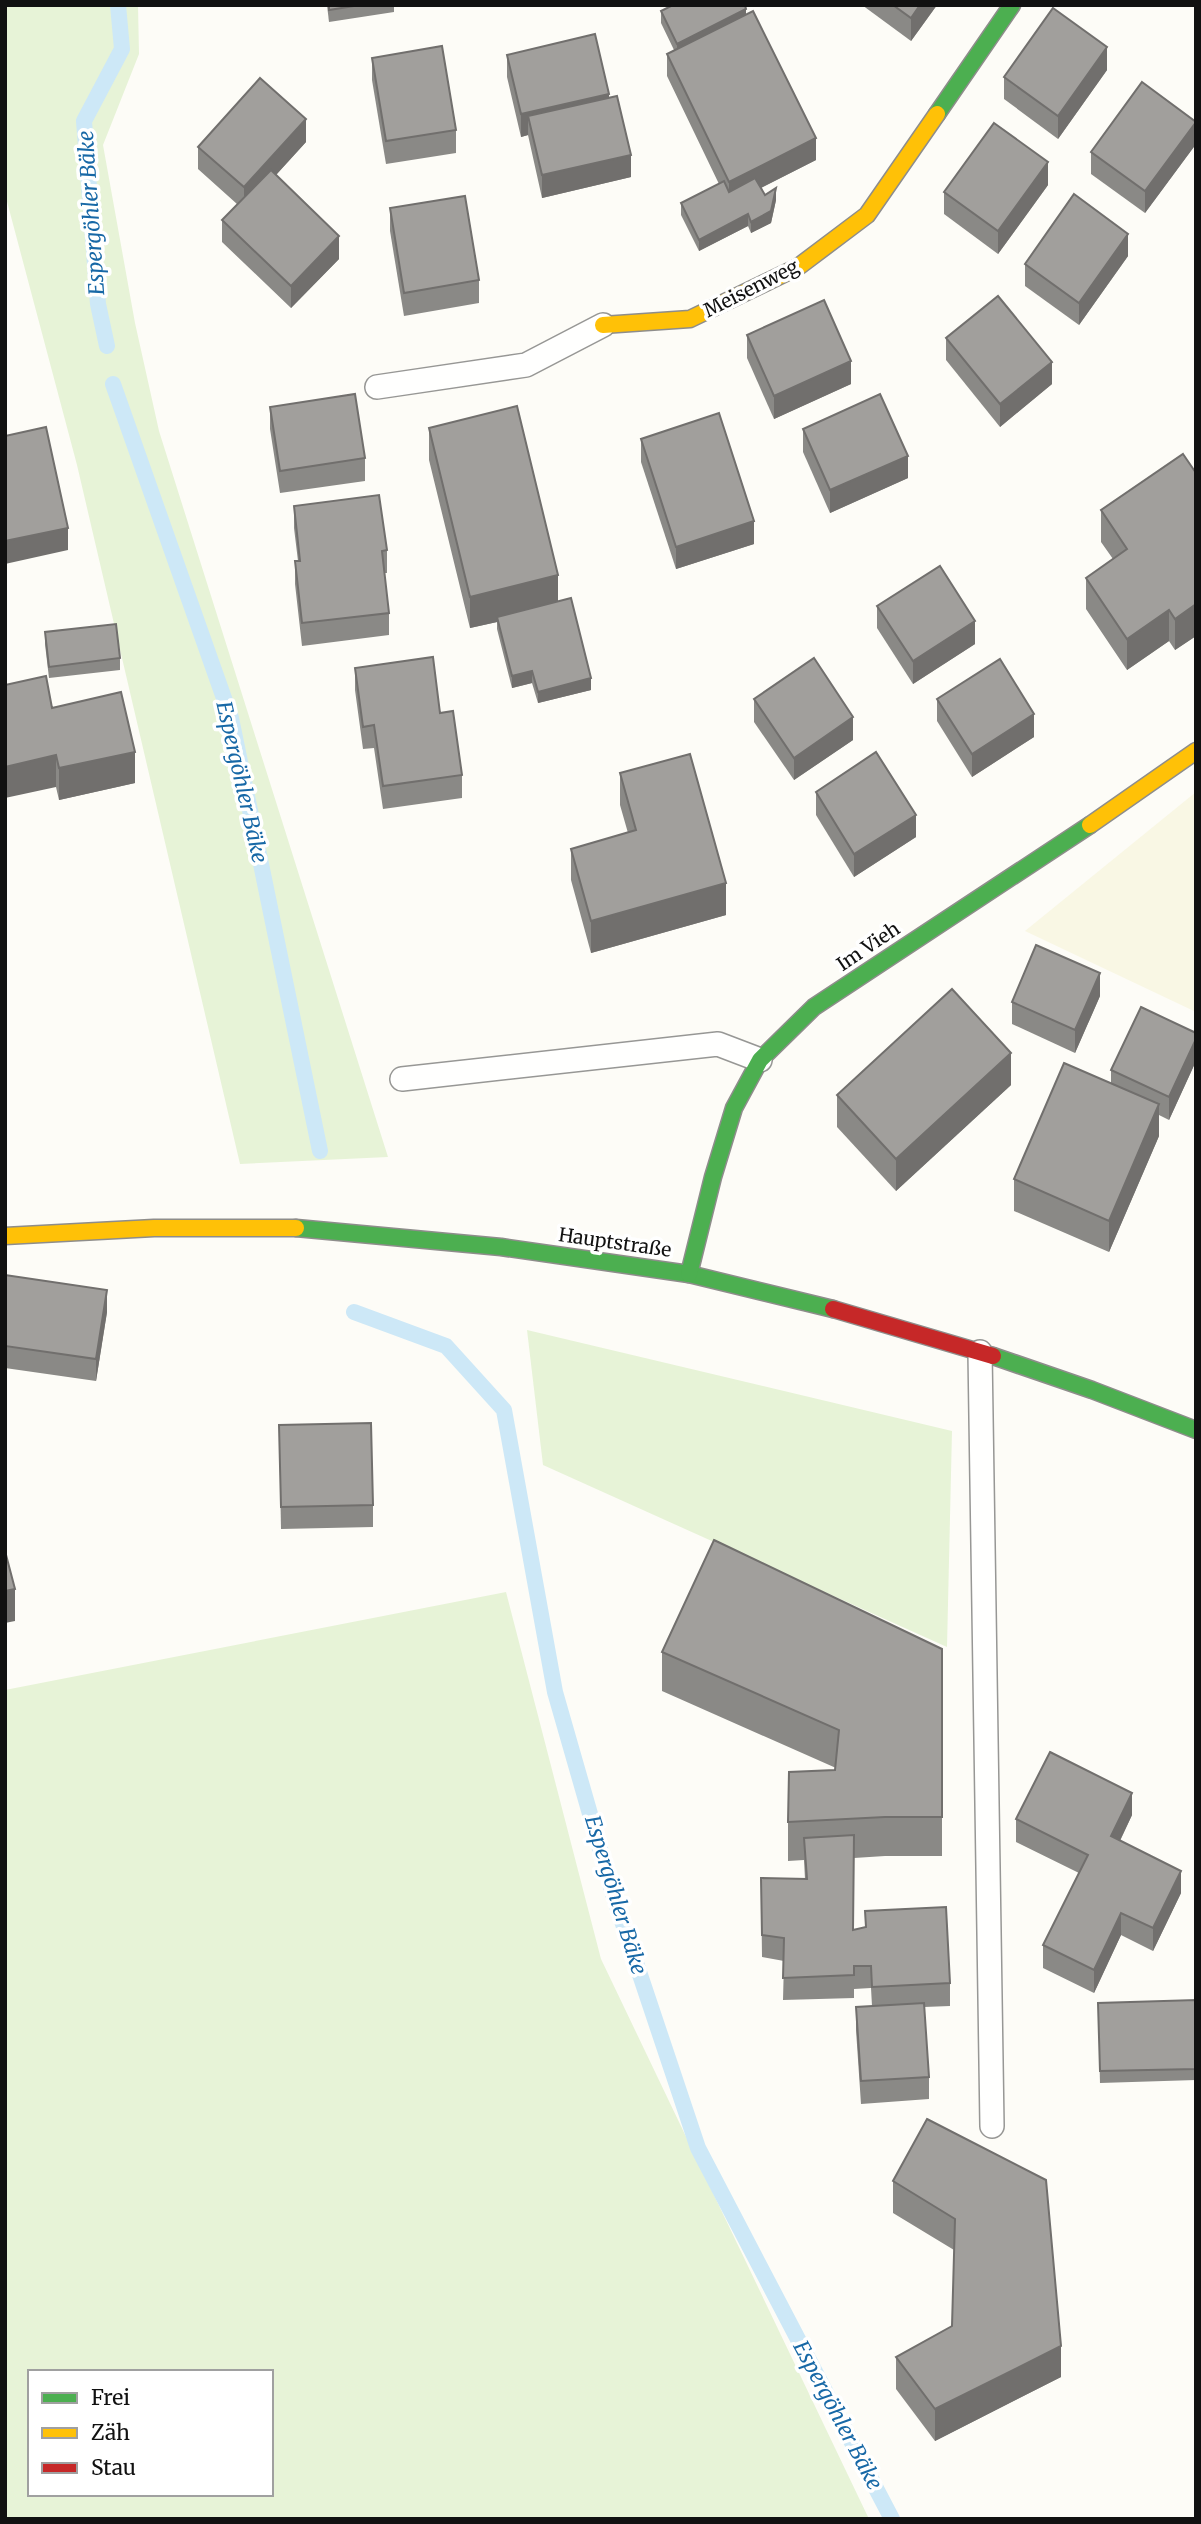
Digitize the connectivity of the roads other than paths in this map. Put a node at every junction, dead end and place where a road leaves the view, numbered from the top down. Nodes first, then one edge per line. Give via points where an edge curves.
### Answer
1 (1012, 5) edge
2 (603, 325) joint
3 (377, 387) dead end
4 (1196, 751) edge
5 (761, 1060) junction
6 (402, 1079) dead end
7 (5, 1236) edge
8 (689, 1274) junction
9 (981, 1352) junction
10 (1196, 1430) edge
11 (992, 2126) dead end

1 - 2 street, Meisenweg via 867,215 798,267 690,319
2 - 3 lane, Meisenweg via 526,365
4 - 5 street, Im Vieh via 814,1007
5 - 6 lane via 718,1044
5 - 8 street, Im Vieh via 734,1108
7 - 8 street, Hauptstraße via 154,1228 305,1228 501,1247
8 - 9 street, Hauptstraße
9 - 10 street, Hauptstraße
9 - 11 lane

